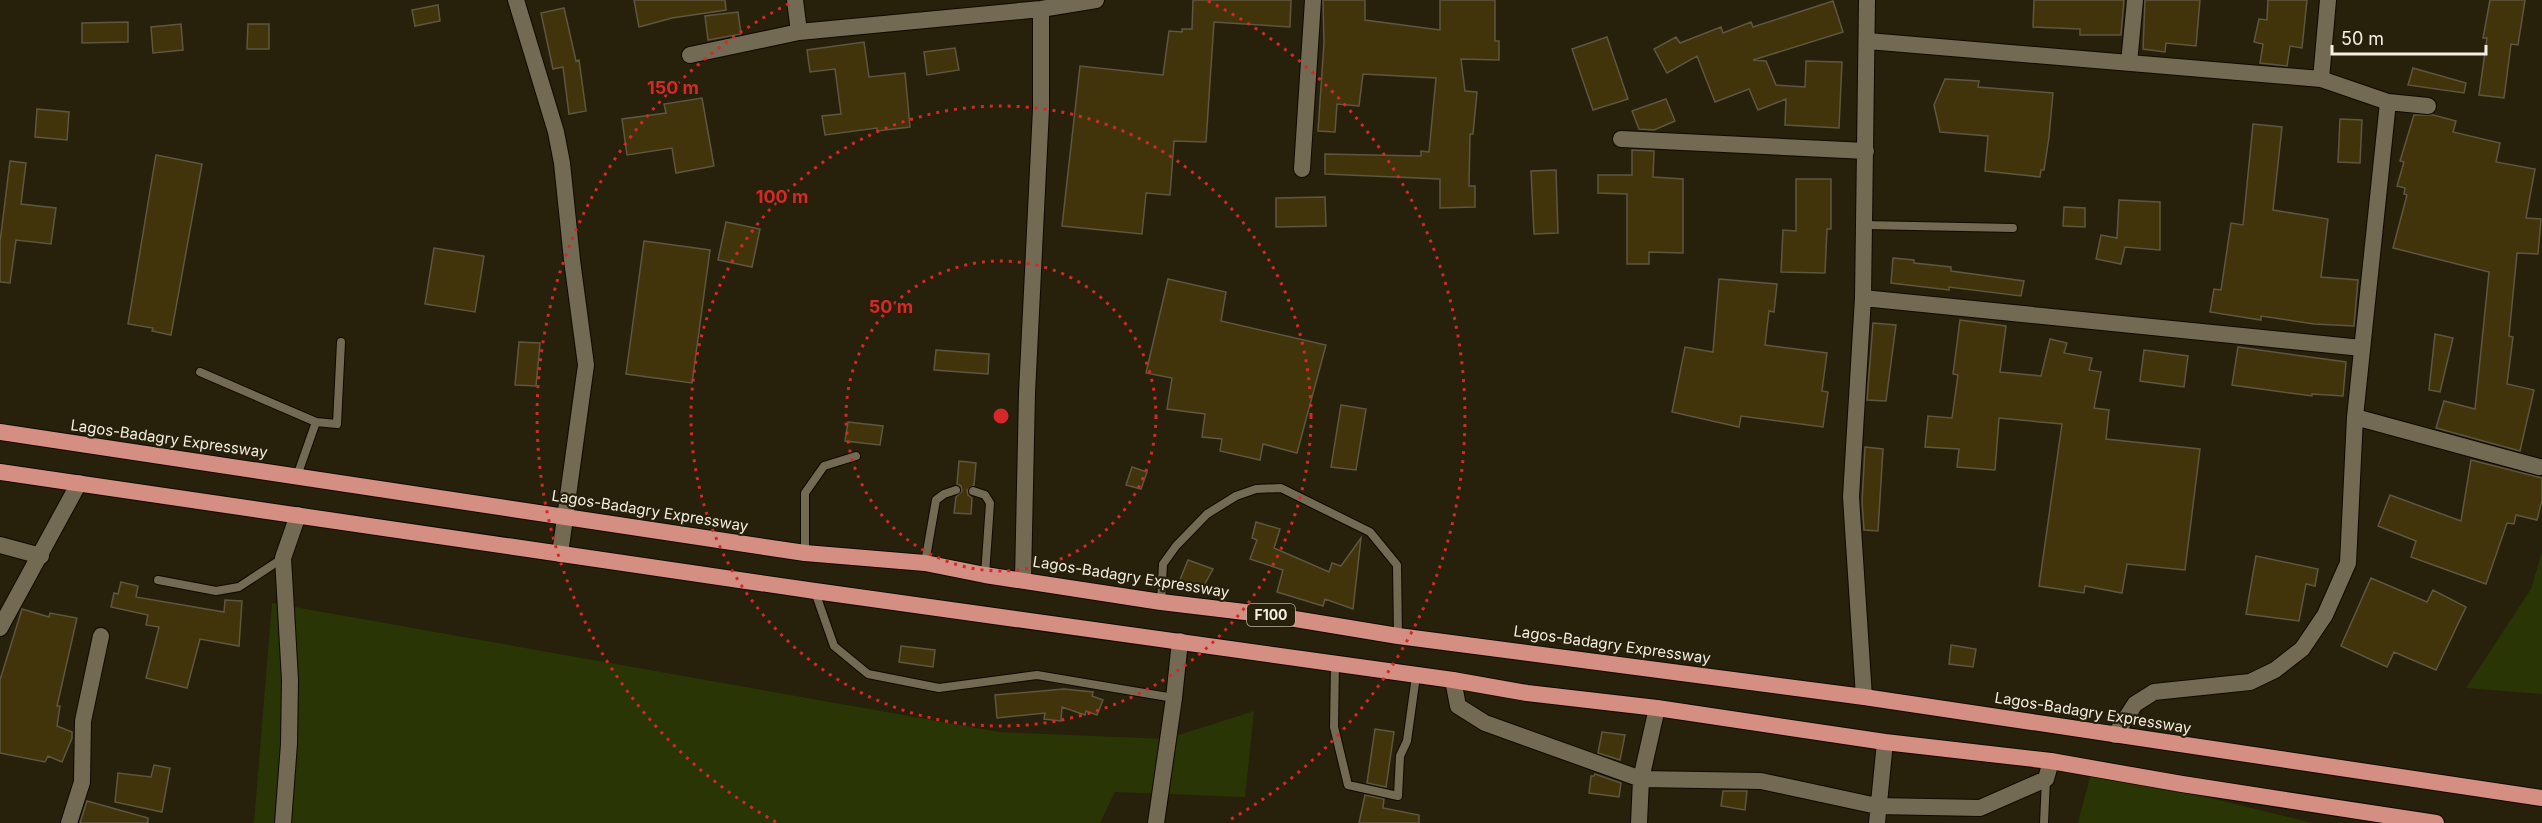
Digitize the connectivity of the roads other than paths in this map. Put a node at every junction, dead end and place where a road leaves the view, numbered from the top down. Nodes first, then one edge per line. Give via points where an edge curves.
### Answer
1 (516, 0) edge
2 (795, 0) edge
3 (1096, 0) edge
4 (1313, 0) edge
5 (1867, 0) edge
6 (2135, 0) edge
7 (2328, 0) edge
8 (1041, 9) junction
9 (799, 32) junction
10 (1868, 41) junction
11 (690, 55) dead end
12 (2129, 63) junction
13 (2321, 80) junction
14 (2388, 102) junction
15 (2428, 106) dead end
16 (1621, 139) dead end
17 (1866, 151) junction
18 (1302, 170) dead end
19 (1864, 225) junction
20 (2013, 228) dead end
21 (1863, 298) junction
22 (341, 342) dead end
23 (2362, 348) junction
24 (200, 372) dead end
25 (2355, 417) junction
26 (316, 422) junction
27 (0, 432) edge
28 (856, 456) dead end
29 (2539, 466) dead end
30 (0, 472) edge
31 (297, 476) junction
32 (79, 483) junction
33 (956, 490) dead end
34 (973, 490) dead end
35 (298, 515) junction
36 (565, 517) junction
37 (0, 545) edge
38 (805, 553) junction
39 (560, 554) junction
40 (41, 556) junction
41 (283, 558) junction
42 (925, 563) junction
43 (984, 575) junction
44 (1023, 579) junction
45 (158, 580) dead end
46 (815, 591) junction
47 (1161, 602) junction
48 (0, 628) edge
49 (101, 636) dead end
50 (1398, 636) junction
51 (1180, 641) junction
52 (1335, 664) junction
53 (1416, 676) junction
54 (1453, 680) junction
55 (1864, 697) junction
56 (1174, 698) junction
57 (1657, 708) junction
58 (2115, 735) junction
59 (1885, 742) junction
60 (2051, 761) junction
61 (1641, 779) junction
62 (2046, 779) junction
63 (2542, 798) edge
64 (1877, 806) junction
65 (69, 823) edge
66 (283, 823) edge
67 (1156, 823) edge
68 (1639, 823) edge
69 (1877, 823) edge
70 (2044, 823) edge
71 (2436, 823) edge

1 - 36 street via 562,163 586,365
2 - 9 street
3 - 8 street
4 - 18 street
5 - 10 street
6 - 12 street
7 - 13 street
8 - 9 street
8 - 44 street via 1041,109 1027,393
9 - 11 street
10 - 12 street
10 - 17 street
12 - 13 street
13 - 14 street
14 - 15 street
14 - 23 street
16 - 17 street
17 - 19 street
19 - 20 lane
19 - 21 street
21 - 23 street
21 - 55 street via 1851,497
22 - 26 lane via 337,424
23 - 25 street
24 - 26 lane
25 - 29 street
25 - 58 street via 2348,563 2325,615 2302,649 2275,670 2250,682 2154,692 2135,704
26 - 31 lane
27 - 31 highway, Lagos-Badagry Expressway / F100
28 - 38 lane via 824,466 806,493
30 - 32 highway
31 - 36 highway, Lagos-Badagry Expressway / F100
32 - 35 highway
32 - 40 street
33 - 42 lane via 936,500
34 - 43 lane via 985,495 990,503
35 - 39 highway
35 - 41 street
36 - 38 highway, Lagos-Badagry Expressway / F100
36 - 39 street
37 - 40 street
38 - 42 highway, Lagos-Badagry Expressway / F100
39 - 46 highway
40 - 48 street
41 - 45 lane via 228,590
41 - 66 street via 290,680
42 - 43 highway, Lagos-Badagry Expressway / F100
43 - 44 highway, Lagos-Badagry Expressway / F100
44 - 47 highway, Lagos-Badagry Expressway / F100
46 - 51 highway
46 - 56 lane via 834,646 868,674 939,688 1037,675
47 - 50 highway, Lagos-Badagry Expressway / F100
47 - 50 lane via 1163,564 1207,514 1246,492 1281,488 1370,532 1396,565
49 - 65 street via 83,721 82,782
50 - 55 highway, Lagos-Badagry Expressway / F100
51 - 52 highway
51 - 56 street
52 - 53 highway
52 - 53 lane via 1334,727 1348,785 1398,796 1400,756 1407,741
53 - 54 highway
54 - 57 highway
54 - 61 street via 1458,706 1485,723
55 - 58 highway, Lagos-Badagry Expressway / F100
56 - 67 street
57 - 59 highway
57 - 61 street
58 - 63 highway, Lagos-Badagry Expressway / F100
59 - 60 highway
59 - 64 street
60 - 62 street
60 - 71 highway
61 - 64 street via 1761,781
61 - 68 street
62 - 64 street via 1980,808
62 - 70 lane
64 - 69 street

